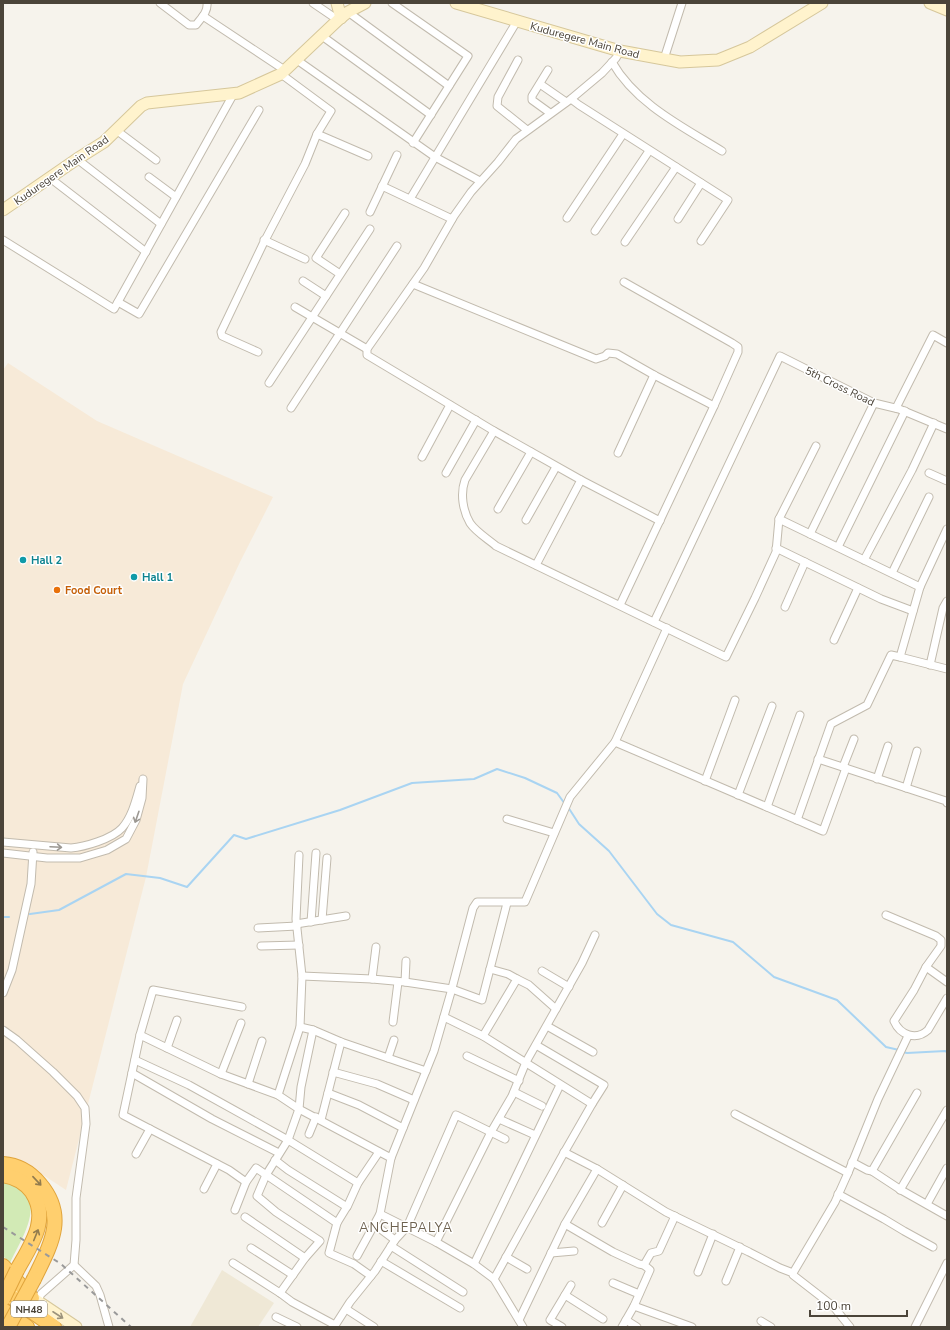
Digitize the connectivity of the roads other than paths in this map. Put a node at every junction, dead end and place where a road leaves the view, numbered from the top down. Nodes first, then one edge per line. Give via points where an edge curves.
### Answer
1 (160, 3) edge
2 (208, 3) edge
3 (313, 3) edge
4 (337, 3) edge
5 (365, 3) edge
6 (392, 3) edge
7 (456, 3) edge
8 (682, 3) edge
9 (822, 3) edge
10 (930, 3) edge
11 (947, 10) edge
12 (203, 16) junction
13 (342, 16) junction
14 (517, 21) junction
15 (322, 36) junction
16 (620, 51) junction
17 (664, 59) junction
18 (297, 60) junction
19 (518, 60) dead end
20 (612, 62) junction
21 (548, 70) dead end
22 (283, 72) junction
23 (540, 84) junction
24 (449, 86) junction
25 (234, 93) junction
26 (569, 100) junction
27 (259, 110) dead end
28 (550, 113) junction
29 (431, 115) junction
30 (116, 130) junction
31 (527, 130) junction
32 (317, 134) junction
33 (623, 134) junction
34 (413, 143) junction
35 (649, 150) junction
36 (722, 151) dead end
37 (397, 155) dead end
38 (368, 156) dead end
39 (435, 157) junction
40 (77, 159) junction
41 (156, 160) dead end
42 (676, 167) junction
43 (149, 177) dead end
44 (50, 178) junction
45 (480, 181) junction
46 (701, 183) junction
47 (382, 186) junction
48 (176, 197) junction
49 (410, 199) junction
50 (3, 210) edge
51 (370, 212) dead end
52 (345, 213) dead end
53 (567, 218) dead end
54 (452, 219) junction
55 (678, 219) dead end
56 (161, 224) junction
57 (370, 229) dead end
58 (595, 231) dead end
59 (3, 240) edge
60 (264, 240) junction
61 (701, 241) dead end
62 (625, 242) dead end
63 (397, 246) dead end
64 (146, 252) junction
65 (305, 259) dead end
66 (340, 274) junction
67 (303, 281) dead end
68 (624, 282) dead end
69 (413, 284) junction
70 (326, 296) junction
71 (118, 302) junction
72 (295, 307) dead end
73 (312, 317) junction
74 (340, 333) junction
75 (946, 341) edge
76 (367, 349) junction
77 (258, 352) dead end
78 (654, 375) junction
79 (269, 382) dead end
80 (874, 403) junction
81 (450, 405) junction
82 (714, 406) junction
83 (291, 408) dead end
84 (896, 408) junction
85 (905, 411) junction
86 (476, 420) junction
87 (934, 423) junction
88 (947, 429) edge
89 (494, 431) junction
90 (816, 446) dead end
91 (530, 452) junction
92 (618, 453) dead end
93 (422, 457) dead end
94 (556, 466) junction
95 (446, 473) dead end
96 (929, 473) dead end
97 (580, 480) junction
98 (947, 481) edge
99 (929, 497) dead end
100 (498, 509) dead end
101 (780, 519) junction
102 (526, 520) dead end
103 (660, 521) junction
104 (947, 529) edge
105 (810, 534) junction
106 (838, 546) junction
107 (776, 548) junction
108 (864, 560) junction
109 (805, 562) junction
110 (536, 565) junction
111 (892, 573) junction
112 (920, 587) junction
113 (858, 588) junction
114 (947, 601) edge
115 (620, 605) junction
116 (785, 607) dead end
117 (913, 611) junction
118 (654, 622) junction
119 (667, 628) junction
120 (834, 640) dead end
121 (900, 657) junction
122 (930, 665) junction
123 (947, 669) edge
124 (735, 700) dead end
125 (772, 706) dead end
126 (800, 715) dead end
127 (854, 739) dead end
128 (616, 742) junction
129 (888, 746) dead end
130 (917, 751) dead end
131 (818, 759) junction
132 (844, 768) junction
133 (877, 779) junction
134 (705, 781) junction
135 (906, 788) junction
136 (738, 795) junction
137 (947, 803) edge
138 (767, 807) junction
139 (507, 819) dead end
140 (797, 820) junction
141 (554, 833) junction
142 (3, 842) edge
143 (34, 845) junction
144 (3, 853) edge
145 (316, 853) dead end
146 (33, 856) junction
147 (299, 856) dead end
148 (327, 858) dead end
149 (507, 902) junction
150 (886, 915) dead end
151 (346, 916) dead end
152 (322, 920) junction
153 (311, 922) junction
154 (297, 925) junction
155 (258, 928) dead end
156 (595, 935) dead end
157 (299, 945) junction
158 (261, 946) dead end
159 (376, 947) dead end
160 (406, 961) dead end
161 (926, 967) junction
162 (490, 969) junction
163 (542, 971) dead end
164 (302, 976) junction
165 (372, 979) junction
166 (517, 979) junction
167 (402, 982) junction
168 (947, 982) edge
169 (569, 987) junction
170 (452, 989) junction
171 (3, 992) edge
172 (947, 998) edge
173 (242, 1007) dead end
174 (556, 1009) junction
175 (444, 1016) junction
176 (177, 1020) dead end
177 (393, 1022) dead end
178 (241, 1024) dead end
179 (547, 1026) junction
180 (300, 1027) junction
181 (3, 1030) edge
182 (313, 1030) junction
183 (140, 1035) junction
184 (483, 1036) junction
185 (908, 1036) junction
186 (394, 1040) dead end
187 (262, 1041) dead end
188 (340, 1042) junction
189 (536, 1045) junction
190 (167, 1048) junction
191 (593, 1052) dead end
192 (467, 1056) dead end
193 (388, 1058) junction
194 (135, 1060) junction
195 (526, 1062) junction
196 (426, 1071) junction
197 (333, 1072) junction
198 (132, 1073) junction
199 (221, 1074) junction
200 (518, 1081) junction
201 (248, 1084) junction
202 (560, 1085) junction
203 (514, 1092) junction
204 (328, 1093) junction
205 (917, 1093) dead end
206 (278, 1095) junction
207 (414, 1100) junction
208 (592, 1104) junction
209 (542, 1106) dead end
210 (299, 1109) junction
211 (947, 1110) edge
212 (735, 1114) dead end
213 (319, 1118) junction
214 (499, 1119) junction
215 (404, 1128) junction
216 (150, 1129) junction
217 (492, 1132) junction
218 (309, 1134) dead end
219 (535, 1135) junction
220 (288, 1140) junction
221 (505, 1140) dead end
222 (379, 1152) junction
223 (564, 1152) junction
224 (136, 1154) dead end
225 (279, 1154) junction
226 (391, 1158) junction
227 (275, 1160) junction
228 (852, 1162) junction
229 (3, 1164) edge
230 (217, 1164) junction
231 (947, 1168) edge
232 (597, 1169) junction
233 (872, 1172) junction
234 (848, 1173) junction
235 (3, 1175) edge
236 (266, 1175) junction
237 (246, 1182) junction
238 (358, 1183) junction
239 (623, 1185) junction
240 (204, 1189) dead end
241 (900, 1190) junction
242 (838, 1194) junction
243 (927, 1204) junction
244 (347, 1207) junction
245 (235, 1210) dead end
246 (380, 1214) junction
247 (675, 1216) junction
248 (947, 1216) edge
249 (245, 1217) dead end
250 (602, 1223) dead end
251 (337, 1224) junction
252 (565, 1224) junction
253 (375, 1225) junction
254 (407, 1227) junction
255 (713, 1234) junction
256 (436, 1242) junction
257 (393, 1243) junction
258 (740, 1247) junction
259 (933, 1247) dead end
260 (251, 1248) dead end
261 (574, 1251) dead end
262 (551, 1253) junction
263 (357, 1256) dead end
264 (506, 1257) junction
265 (305, 1258) junction
266 (382, 1261) junction
267 (233, 1263) dead end
268 (474, 1264) junction
269 (74, 1265) junction
270 (644, 1265) junction
271 (3, 1266) edge
272 (946, 1268) edge
273 (527, 1269) dead end
274 (698, 1272) dead end
275 (793, 1274) junction
276 (293, 1275) junction
277 (371, 1276) junction
278 (3, 1278) edge
279 (494, 1279) junction
280 (726, 1281) dead end
281 (613, 1283) dead end
282 (570, 1285) dead end
283 (3, 1292) edge
284 (463, 1292) dead end
285 (280, 1293) junction
286 (639, 1294) junction
287 (565, 1295) junction
288 (3, 1299) edge
289 (35, 1300) junction
290 (634, 1306) junction
291 (460, 1308) dead end
292 (346, 1309) junction
293 (3, 1310) edge
294 (276, 1317) dead end
295 (603, 1319) dead end
296 (519, 1320) junction
297 (550, 1320) junction
298 (761, 1321) dead end
299 (3, 1322) edge
300 (624, 1324) edge
301 (335, 1326) edge
302 (9, 1327) edge
303 (27, 1327) edge
304 (54, 1327) edge
305 (76, 1327) edge
306 (109, 1327) edge
307 (297, 1327) edge
308 (374, 1327) edge
309 (522, 1327) edge
310 (545, 1327) edge
311 (562, 1327) edge
312 (637, 1327) edge
313 (692, 1327) edge
314 (771, 1327) edge
315 (850, 1327) edge
316 (915, 1327) edge

1 - 12 street via 189,25 196,25
2 - 12 street
3 - 13 street
4 - 13 street
5 - 13 street, Kuduregere Main Road
6 - 24 street via 468,56
7 - 14 street, Kuduregere Main Road
8 - 17 street
9 - 17 street, Kuduregere Main Road via 750,47 718,60 680,62
10 - 11 street
12 - 22 street
13 - 15 street, Kuduregere Main Road
13 - 24 street
14 - 16 street, Kuduregere Main Road
14 - 39 street
15 - 18 street, Kuduregere Main Road
15 - 29 street
16 - 17 street, Kuduregere Main Road
16 - 20 street
18 - 22 street, Kuduregere Main Road
18 - 34 street
19 - 31 street via 498,97 496,106
20 - 26 street
20 - 36 street via 620,75 645,101
21 - 23 street
22 - 25 street, Kuduregere Main Road
22 - 32 street via 331,111
23 - 26 street
23 - 28 street via 532,100
24 - 29 street
25 - 30 street, Kuduregere Main Road via 148,103 141,106
25 - 48 street
26 - 28 street
26 - 33 street
27 - 71 street via 139,314
28 - 31 street
29 - 34 street
30 - 40 street, Kuduregere Main Road via 104,142
30 - 41 street
31 - 45 street
32 - 38 street
32 - 60 street via 305,164
33 - 35 street
33 - 53 street
34 - 39 street
35 - 42 street
35 - 58 street
37 - 47 street
39 - 45 street
39 - 49 street
40 - 44 street, Kuduregere Main Road
40 - 56 street
42 - 46 street
42 - 62 street
43 - 48 street
44 - 50 street, Kuduregere Main Road
44 - 64 street
45 - 54 street
46 - 55 street
46 - 61 street via 728,200
47 - 49 street
47 - 51 street
48 - 56 street
49 - 54 street
52 - 66 street via 316,258
54 - 69 street
56 - 64 street
57 - 66 street
59 - 71 street via 114,310
60 - 65 street
60 - 77 street via 221,332 222,336
63 - 74 street
64 - 71 street
66 - 70 street
67 - 70 street
68 - 82 street via 738,347
69 - 76 street
69 - 78 street via 596,359 608,353 617,354
70 - 73 street
72 - 73 street
73 - 74 street
73 - 79 street
74 - 76 street
74 - 83 street
75 - 84 street via 934,335
76 - 81 street via 367,355 371,358
78 - 82 street
78 - 92 street
80 - 84 street, 5th Cross Road
80 - 105 street
80 - 118 street, 5th Cross Road via 780,356
81 - 86 street
81 - 93 street
82 - 103 street
84 - 85 street, 5th Cross Road
85 - 87 street, 5th Cross Road
85 - 106 street
86 - 89 street
86 - 95 street
87 - 88 street, 5th Cross Road
87 - 108 street
89 - 91 street
89 - 110 street via 463,486 464,510 471,524 496,546
90 - 101 street
91 - 94 street
91 - 100 street
94 - 97 street
94 - 102 street
96 - 98 street
97 - 103 street
97 - 110 street
99 - 111 street
101 - 105 street
101 - 107 street
103 - 115 street
104 - 112 street
105 - 106 street
106 - 108 street
107 - 109 street
107 - 119 street via 726,657
108 - 111 street
109 - 113 street
109 - 116 street
110 - 115 street
111 - 112 street
112 - 117 street
113 - 117 street
113 - 120 street
114 - 122 street via 943,608
115 - 118 street
117 - 121 street
118 - 119 street
119 - 128 street
121 - 122 street
121 - 131 street via 891,655 867,705 831,724
122 - 123 street
124 - 134 street
125 - 136 street
126 - 138 street
127 - 132 street
128 - 134 street
128 - 141 street via 570,797
129 - 133 street
130 - 135 street
131 - 132 street
131 - 140 street
132 - 133 street
132 - 140 street via 823,831
133 - 135 street
134 - 136 street
135 - 137 street
136 - 138 street
138 - 140 street
139 - 141 street
141 - 149 street via 525,902
142 - 143 street
143 - 146 street
143 -> 146 street via 71,848 104,840 121,829 130,817 143,779 142,798 136,820 126,839 107,850 80,858
144 - 146 street
145 - 153 street
146 - 171 street via 31,884 12,970
147 - 154 street
148 - 152 street
149 - 162 street
149 - 170 street via 477,902 473,908
150 - 161 street via 941,940 941,946
151 - 152 street
152 - 153 street
153 - 154 street
154 - 155 street
154 - 157 street
156 - 169 street
157 - 158 street
157 - 164 street
159 - 165 street
160 - 167 street
161 - 168 street
161 - 185 street via 894,1021 897,1028
162 - 166 street
162 - 170 street via 482,1000
163 - 169 street
164 - 165 street
164 - 180 street
165 - 167 street
166 - 174 street via 529,985
166 - 184 street
167 - 170 street
167 - 177 street
169 - 174 street
170 - 175 street
172 - 185 street via 924,1034
173 - 183 street via 152,990
174 - 179 street
175 - 184 street
175 - 196 street
176 - 190 street
178 - 199 street
179 - 189 street
179 - 191 street
180 - 182 street
180 - 206 street
181 - 269 street via 53,1072 85,1108 86,1124 76,1198
182 - 188 street
182 - 210 street
183 - 190 street
183 - 194 street
184 - 195 street
185 - 228 street
186 - 193 street
187 - 201 street
188 - 193 street
188 - 197 street
189 - 195 street
189 - 208 street via 604,1086
190 - 199 street
192 - 200 street
193 - 196 street
194 - 198 street
194 - 220 street via 189,1085
195 - 200 street
195 - 202 street
196 - 207 street
197 - 204 street
197 - 207 street via 377,1084
198 - 216 street via 123,1115
198 - 225 street
199 - 201 street
200 - 203 street
201 - 206 street
202 - 208 street
202 - 219 street
203 - 209 street
203 - 214 street
204 - 213 street
204 - 215 street
205 - 233 street
206 - 210 street
207 - 215 street
208 - 223 street
210 - 213 street
210 - 220 street
211 - 241 street
212 - 234 street
213 - 218 street
213 - 222 street
214 - 217 street
214 - 219 street
215 - 226 street
216 - 224 street
216 - 230 street
217 - 221 street
217 - 254 street via 456,1115
217 - 256 street
219 - 268 street
220 - 225 street
220 - 238 street
222 - 226 street
222 - 238 street
223 - 232 street
223 - 264 street
225 - 227 street
226 - 246 street
227 - 236 street
227 - 244 street
228 - 233 street
228 - 234 street
229 -> 302 highway, bridge via 18,1167 35,1178 47,1194 54,1210 55,1222 49,1248
230 - 237 street
230 - 240 street
231 - 243 street
232 - 239 street
232 - 252 street
233 - 241 street
234 - 242 street
288 -> 235 highway, bridge via 36,1237 40,1220 40,1211 28,1187 13,1177
236 - 237 street via 256,1168
236 - 251 street
236 - 265 street via 257,1196 276,1212 320,1240
237 - 245 street
238 - 244 street
239 - 247 street
239 - 250 street
241 - 243 street
242 - 259 street
242 - 275 street
243 - 248 street
244 - 251 street
246 - 253 street
246 - 254 street
247 - 255 street
247 - 270 street via 659,1251 651,1253
249 - 265 street
251 - 277 street via 329,1253 354,1264
252 - 262 street
252 - 270 street via 613,1252
253 - 257 street
253 - 263 street
254 - 256 street
254 - 257 street
255 - 258 street
255 - 274 street
256 - 268 street
257 - 266 street
257 - 284 street
258 - 275 street
258 - 280 street
260 - 276 street
261 - 262 street
262 - 296 street
264 - 273 street
264 - 279 street
265 - 276 street
266 - 277 street
266 - 291 street
267 - 285 street
268 - 279 street
269 - 289 street
269 - 306 street via 96,1286
270 - 286 street via 650,1270
271 - 289 highway
272 - 316 street
275 - 315 street via 833,1306
276 - 285 street
277 - 292 street
278 - 289 street
279 - 296 street
281 - 286 street
282 - 287 street
283 - 304 highway, NH48
285 - 301 street
286 - 290 street
287 - 295 street
287 - 297 street
289 -> 305 street
290 - 300 street
290 - 313 street
292 - 301 street
292 - 308 street
293 - 303 highway, NH48
294 - 307 street
296 - 309 street
297 - 310 street
297 - 311 street
298 - 314 street
299 - 302 street
300 - 312 street

